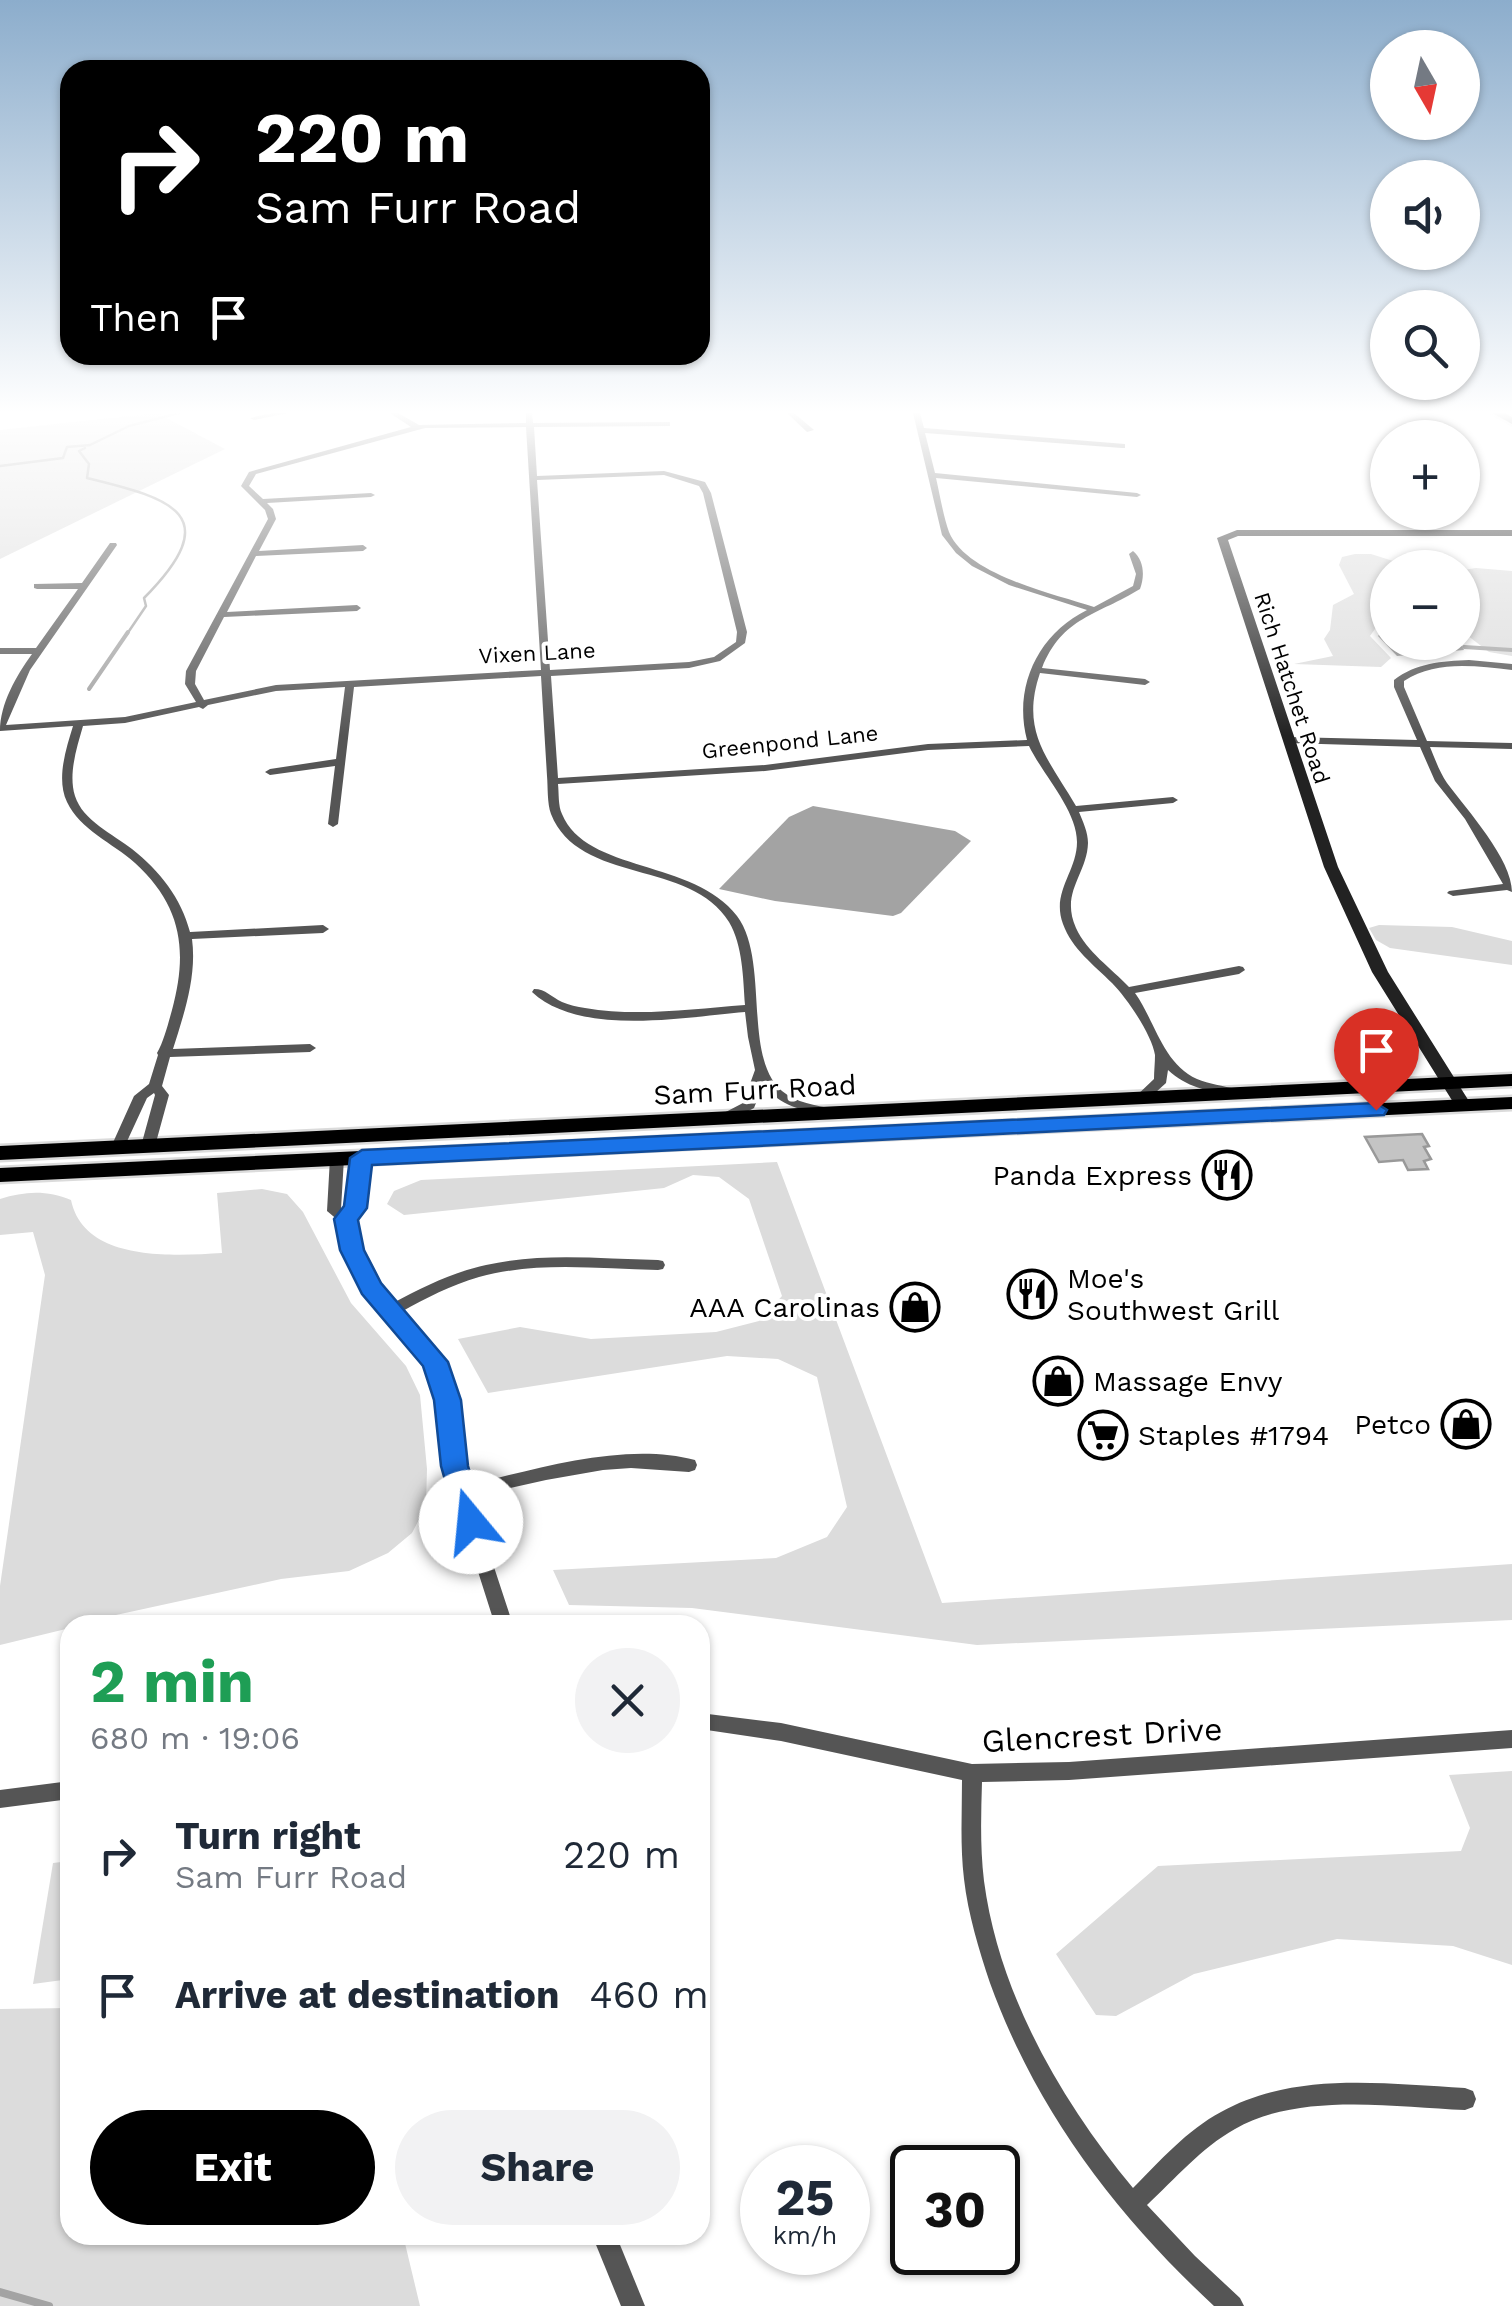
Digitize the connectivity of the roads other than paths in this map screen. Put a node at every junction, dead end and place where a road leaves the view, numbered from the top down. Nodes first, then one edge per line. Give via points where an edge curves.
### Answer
1 (271, 521) edge
2 (538, 521) edge
3 (715, 521) edge
4 (942, 521) edge
5 (1512, 533) edge
6 (113, 545) dead end
7 (364, 548) dead end
8 (253, 554) junction
9 (1133, 554) dead end
10 (37, 586) dead end
11 (85, 586) junction
12 (357, 608) dead end
13 (1092, 610) junction
14 (219, 615) junction
15 (0, 651) edge
16 (37, 652) junction
17 (1512, 667) edge
18 (1036, 670) junction
19 (547, 672) junction
20 (1145, 682) dead end
21 (350, 683) junction
22 (203, 706) junction
23 (78, 725) junction
24 (0, 727) edge
25 (1288, 740) junction
26 (1031, 743) junction
27 (1422, 743) junction
28 (1512, 746) edge
29 (340, 762) junction
30 (270, 772) dead end
31 (553, 781) junction
32 (1173, 800) dead end
33 (1071, 810) junction
34 (332, 824) dead end
35 (1511, 887) edge
36 (1453, 893) dead end
37 (323, 929) dead end
38 (185, 936) junction
39 (1239, 970) dead end
40 (538, 992) dead end
41 (1127, 992) junction
42 (752, 1008) junction
43 (310, 1048) dead end
44 (163, 1053) junction
45 (1161, 1053) junction
46 (761, 1071) junction
47 (1512, 1080) edge
48 (1450, 1084) junction
49 (154, 1086) junction
50 (1242, 1094) junction
51 (1140, 1099) junction
52 (1512, 1103) edge
53 (1464, 1106) junction
54 (835, 1114) junction
55 (722, 1119) junction
56 (628, 1124) junction
57 (148, 1146) junction
58 (118, 1147) junction
59 (0, 1153) edge
60 (337, 1158) junction
61 (362, 1158) junction
62 (0, 1165) edge
63 (0, 1175) edge
64 (346, 1219) junction
65 (658, 1265) dead end
66 (391, 1311) junction
67 (689, 1465) dead end
68 (461, 1492) junction
69 (501, 1615) edge
70 (710, 1722) edge
71 (1512, 1739) edge
72 (972, 1773) junction
73 (60, 1791) edge
74 (0, 1799) edge
75 (1465, 2098) dead end
76 (1130, 2204) junction
77 (608, 2245) edge
78 (633, 2306) edge
79 (1232, 2306) edge

1 - 8 street
2 - 19 street
3 - 19 street, Vixen Lane via 742,632 736,649 701,663
4 - 13 street via 961,556 1009,582
5 - 25 street, Rich Hatchet Road via 1224,536
6 - 11 street
7 - 8 street
8 - 14 street
9 - 13 street via 1140,574 1136,587
10 - 11 street
11 - 16 street
12 - 14 street
13 - 18 street via 1061,626
14 - 22 street via 189,678
15 - 16 street
16 - 24 street
17 - 27 street via 1435,666 1399,680
18 - 20 street
18 - 26 street via 1026,709
19 - 21 street, Vixen Lane
19 - 31 street
21 - 22 street, Vixen Lane via 276,688
21 - 29 street
22 - 23 street, Vixen Lane
23 - 24 street, Vixen Lane
23 - 38 street via 70,800 158,880
25 - 27 street
25 - 48 street, Rich Hatchet Road via 1355,922
26 - 31 street, Greenpond Lane
26 - 33 street
27 - 28 street
27 - 35 street via 1440,782
29 - 30 street
29 - 34 street
31 - 42 street via 555,812 576,842 686,882 731,915 740,932
32 - 33 street
33 - 41 street via 1083,845 1065,898 1068,924
35 - 36 street
37 - 38 street
38 - 44 street via 185,976
39 - 41 street
40 - 42 street via 559,1005 608,1014
41 - 45 street
42 - 46 street
43 - 44 street
44 - 49 street
45 - 50 street via 1194,1082
45 - 51 street via 1161,1080
46 - 54 street via 779,1096
46 - 55 street via 749,1105
47 - 48 main road, Sam Furr Road
48 - 50 main road, Sam Furr Road
48 - 53 street, Rich Hatchet Road
49 - 57 street via 162,1095
49 - 58 street via 141,1096
50 - 51 main road, Sam Furr Road
51 - 54 main road, Sam Furr Road
52 - 53 main road, Sam Furr Road
53 - 61 main road, Sam Furr Road
54 - 55 main road, Sam Furr Road
55 - 56 main road, Sam Furr Road
56 - 57 main road, Sam Furr Road
56 - 60 main road via 371,1146
57 - 58 main road, Sam Furr Road
57 - 62 main road via 122,1157
58 - 59 main road, Sam Furr Road
60 - 61 main road, Sam Furr Road
60 - 63 main road, Sam Furr Road
60 - 64 street via 334,1210
61 - 64 street via 356,1208
64 - 66 street via 359,1270
65 - 66 street via 486,1269
66 - 68 street via 420,1341 444,1384
67 - 68 street via 606,1463
68 - 69 street
70 - 72 street, Glencrest Drive
71 - 72 street, Glencrest Drive
72 - 76 street via 976,1893 998,1976 1046,2084
73 - 74 street
75 - 76 street via 1330,2096 1260,2106 1213,2130
76 - 79 street via 1177,2259
77 - 78 street

